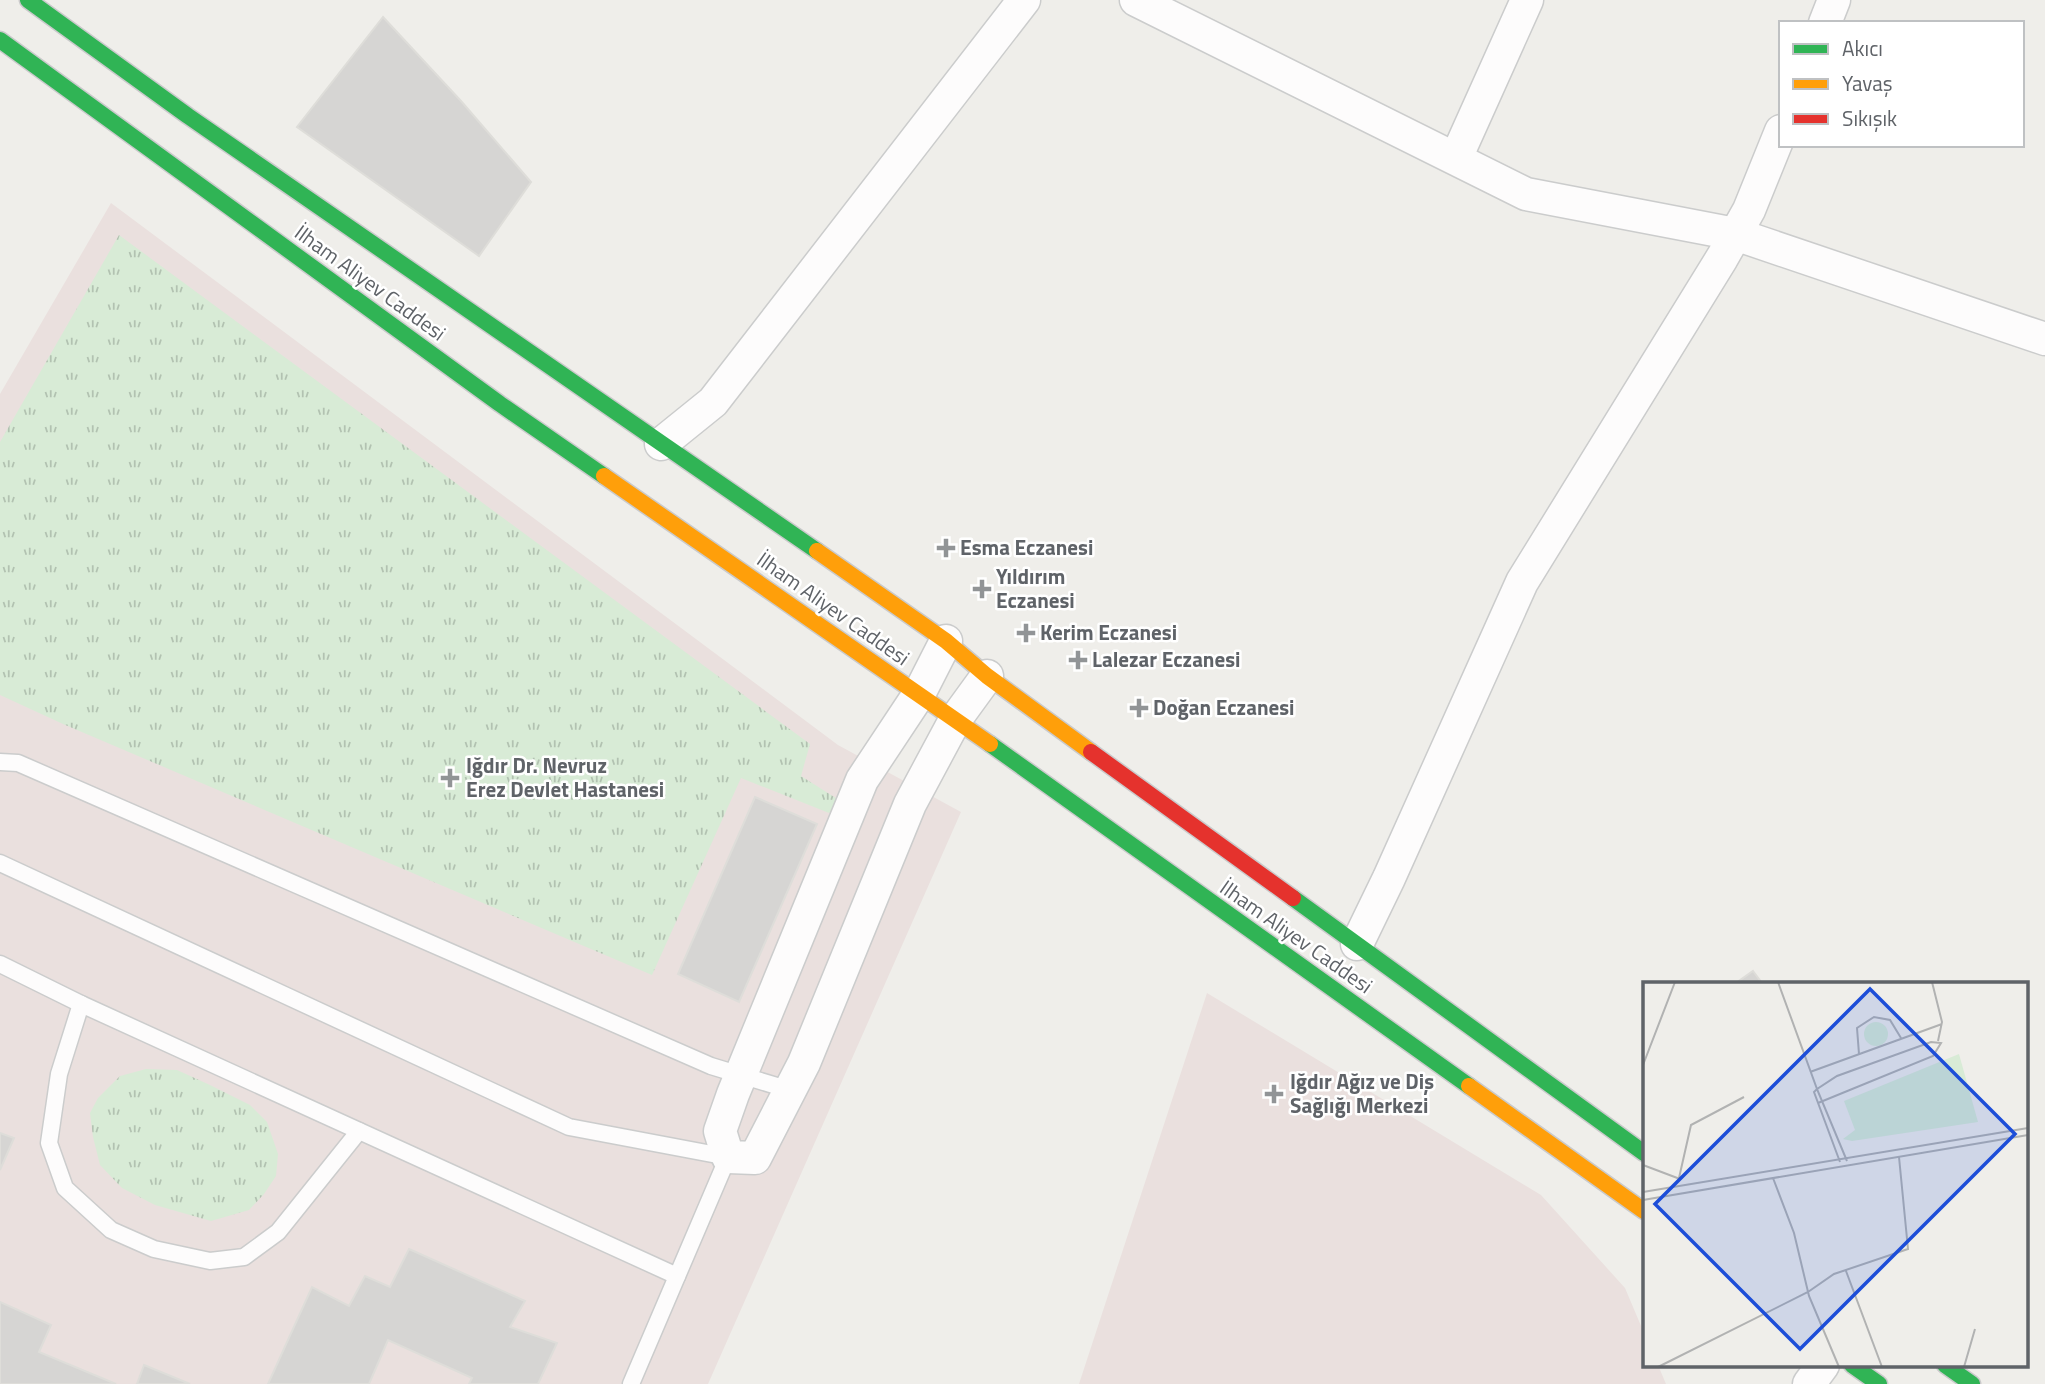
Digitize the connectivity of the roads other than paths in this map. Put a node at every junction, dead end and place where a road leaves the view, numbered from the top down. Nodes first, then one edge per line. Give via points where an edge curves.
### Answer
1 (28, 0) edge
2 (1024, 0) edge
3 (1136, 0) edge
4 (1527, 0) edge
5 (1835, 0) edge
6 (1826, 21) edge
7 (0, 40) edge
8 (1779, 136) edge
9 (1456, 158) junction
10 (1735, 234) junction
11 (2045, 339) edge
12 (661, 443) junction
13 (946, 641) junction
14 (988, 676) junction
15 (919, 694) junction
16 (955, 720) junction
17 (0, 762) edge
18 (0, 863) edge
19 (1357, 944) junction
20 (0, 964) edge
21 (81, 1004) junction
22 (740, 1076) junction
23 (790, 1090) junction
24 (359, 1131) junction
25 (1643, 1152) edge
26 (728, 1157) junction
27 (1643, 1209) edge
28 (677, 1276) junction
29 (1822, 1366) edge
30 (1853, 1366) edge
31 (1946, 1366) edge
32 (631, 1384) edge
33 (1810, 1384) edge
34 (1879, 1384) edge
35 (1972, 1384) edge

1 - 12 main road, İlham Aliyev Caddesi via 199,124
2 - 12 street via 713,402
3 - 9 street
4 - 9 street
5 - 6 street
7 - 15 main road, İlham Aliyev Caddesi via 500,404
8 - 10 street
9 - 10 street via 1526,194
10 - 11 street
10 - 19 street via 1522,582
12 - 13 main road, İlham Aliyev Caddesi
13 - 14 main road, İlham Aliyev Caddesi
13 - 15 street
14 - 16 street
14 - 19 main road, İlham Aliyev Caddesi
15 - 16 main road, İlham Aliyev Caddesi
15 - 22 street via 862,780
16 - 23 street via 909,804
16 - 27 main road, İlham Aliyev Caddesi
17 - 22 lane via 18,763
18 - 26 lane via 569,1127
19 - 25 main road, İlham Aliyev Caddesi
20 - 21 lane
21 - 24 lane
21 - 24 lane via 59,1074 49,1143 65,1188 111,1230 154,1249 210,1261 244,1257 278,1231
22 - 23 lane
22 - 26 street via 720,1131
23 - 26 street via 755,1158
24 - 28 lane
26 - 28 lane
28 - 32 lane
29 - 33 street
30 - 34 main road
31 - 35 main road

